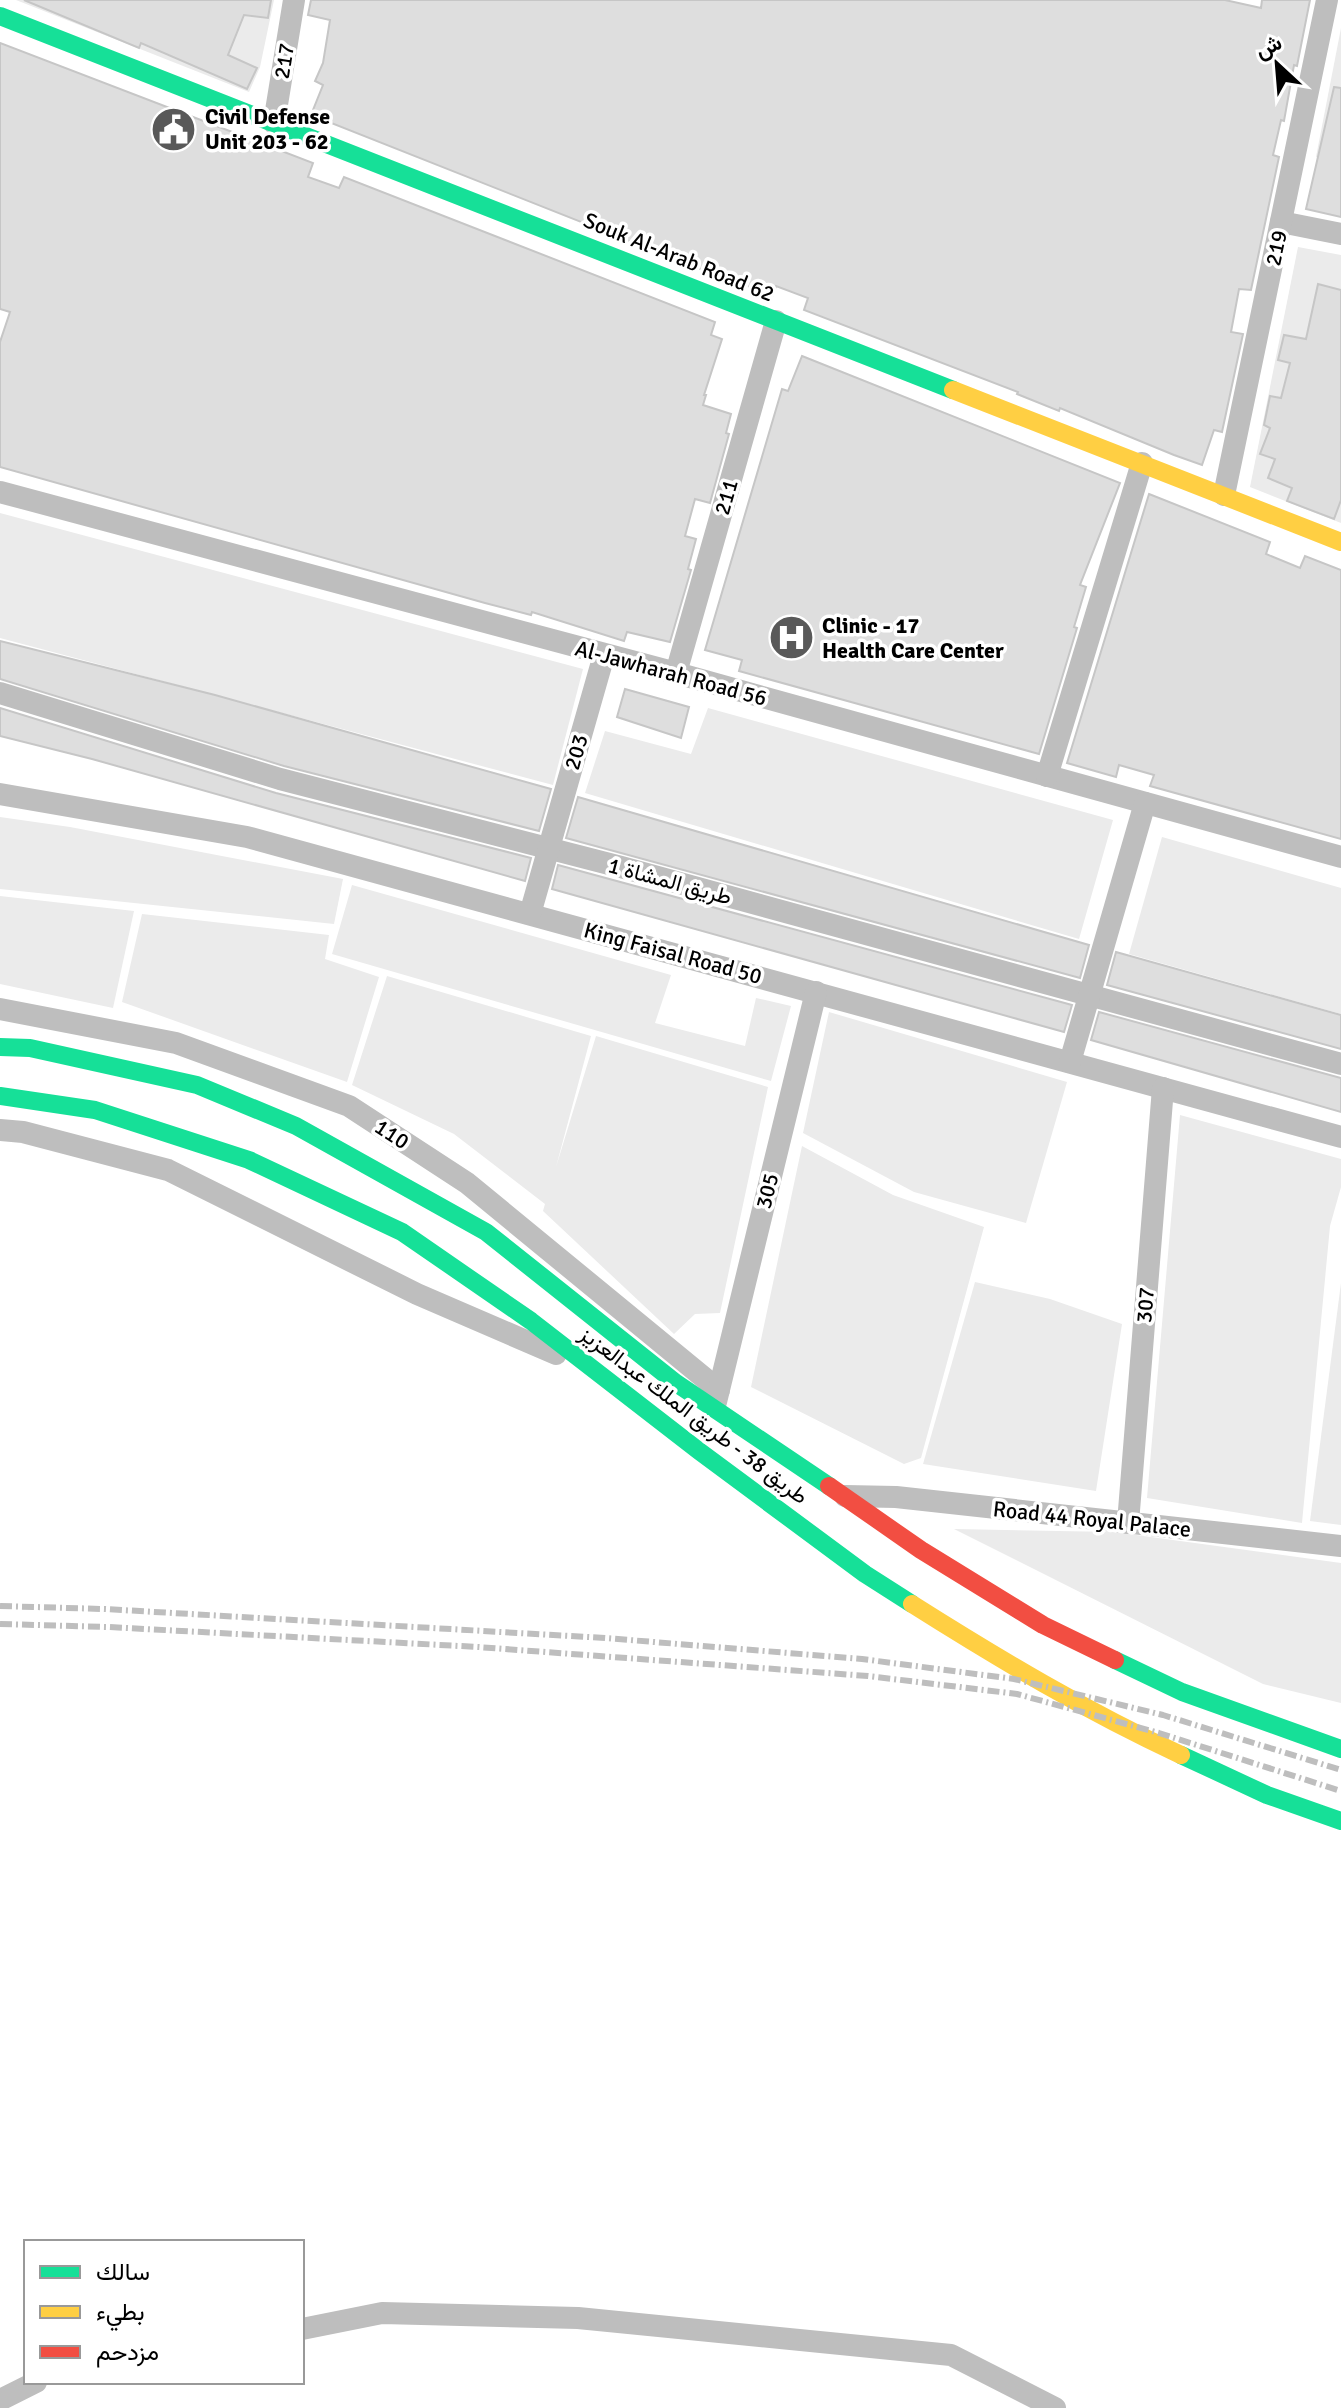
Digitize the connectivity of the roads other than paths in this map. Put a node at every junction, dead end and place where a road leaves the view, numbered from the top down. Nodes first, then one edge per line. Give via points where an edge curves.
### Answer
1 (294, 0) edge
2 (1327, 0) edge
3 (0, 16) edge
4 (274, 123) junction
5 (1281, 222) junction
6 (1341, 234) edge
7 (776, 321) junction
8 (1142, 463) junction
9 (0, 492) edge
10 (1224, 495) junction
11 (1341, 542) edge
12 (604, 655) junction
13 (676, 673) junction
14 (0, 693) edge
15 (1047, 776) junction
16 (0, 794) edge
17 (1145, 803) junction
18 (549, 849) junction
19 (1341, 857) edge
20 (530, 914) junction
21 (816, 992) junction
22 (1088, 995) junction
23 (0, 1009) edge
24 (0, 1047) edge
25 (1070, 1062) junction
26 (1341, 1064) edge
27 (1163, 1088) junction
28 (0, 1096) edge
29 (0, 1130) edge
30 (1341, 1137) edge
31 (596, 1371) junction
32 (717, 1398) junction
33 (844, 1496) junction
34 (1128, 1523) junction
35 (1341, 1546) edge
36 (1341, 1749) edge
37 (1341, 1821) edge
38 (304, 2329) edge
39 (24, 2383) edge
40 (32, 2384) edge
41 (0, 2386) edge
42 (0, 2400) edge
43 (1055, 2408) edge

1 - 4 street, 217
2 - 5 street, 219
3 - 4 main road, Souk Al-Arab Road 62
4 - 7 main road, Souk Al-Arab Road 62
5 - 6 street
5 - 10 street, 219
7 - 8 main road, Souk Al-Arab Road 62
7 - 13 street, 211
8 - 10 main road, Souk Al-Arab Road 62
8 - 15 street
9 - 12 street, Al-Jawharah Road 56
10 - 11 main road, Souk Al-Arab Road 62
12 - 13 street, Al-Jawharah Road 56
12 - 18 street, 203
13 - 15 street, Al-Jawharah Road 56
14 - 18 street, طريق المشاة 1 via 280,779
15 - 17 street, Al-Jawharah Road 56
16 - 20 street, King Faisal Road 50 via 247,837
17 - 19 street, Al-Jawharah Road 56
17 - 22 street
18 - 20 street, 203
18 - 22 street, طريق المشاة 1
20 - 21 street, King Faisal Road 50
21 - 25 street, King Faisal Road 50
21 - 32 street, 305
22 - 25 street
22 - 26 street, طريق المشاة 1
23 - 32 street, 110 via 176,1043 349,1106 467,1183
24 - 32 main road, طريق 38 - طريق الملك عبدالعزيز via 30,1048 197,1085 296,1126 486,1232 676,1383
25 - 27 street, King Faisal Road 50
27 - 30 street, King Faisal Road 50
27 - 34 street, 307
28 - 31 main road, طريق 38 - طريق الملك عبدالعزيز via 95,1110 249,1160 402,1232
29 - 31 street via 168,1170 417,1294
31 - 37 main road, طريق 38 - طريق الملك عبدالعزيز via 865,1574 989,1652 1127,1730 1267,1795
32 - 33 main road, طريق 38 - طريق الملك عبدالعزيز
33 - 34 street, Road 44 Royal Palace
33 - 36 main road, طريق 38 - طريق الملك عبدالعزيز via 1043,1625 1182,1692
34 - 35 street, Road 44 Royal Palace
38 - 43 street via 382,2313 578,2318 951,2355
39 - 41 street
40 - 42 street

